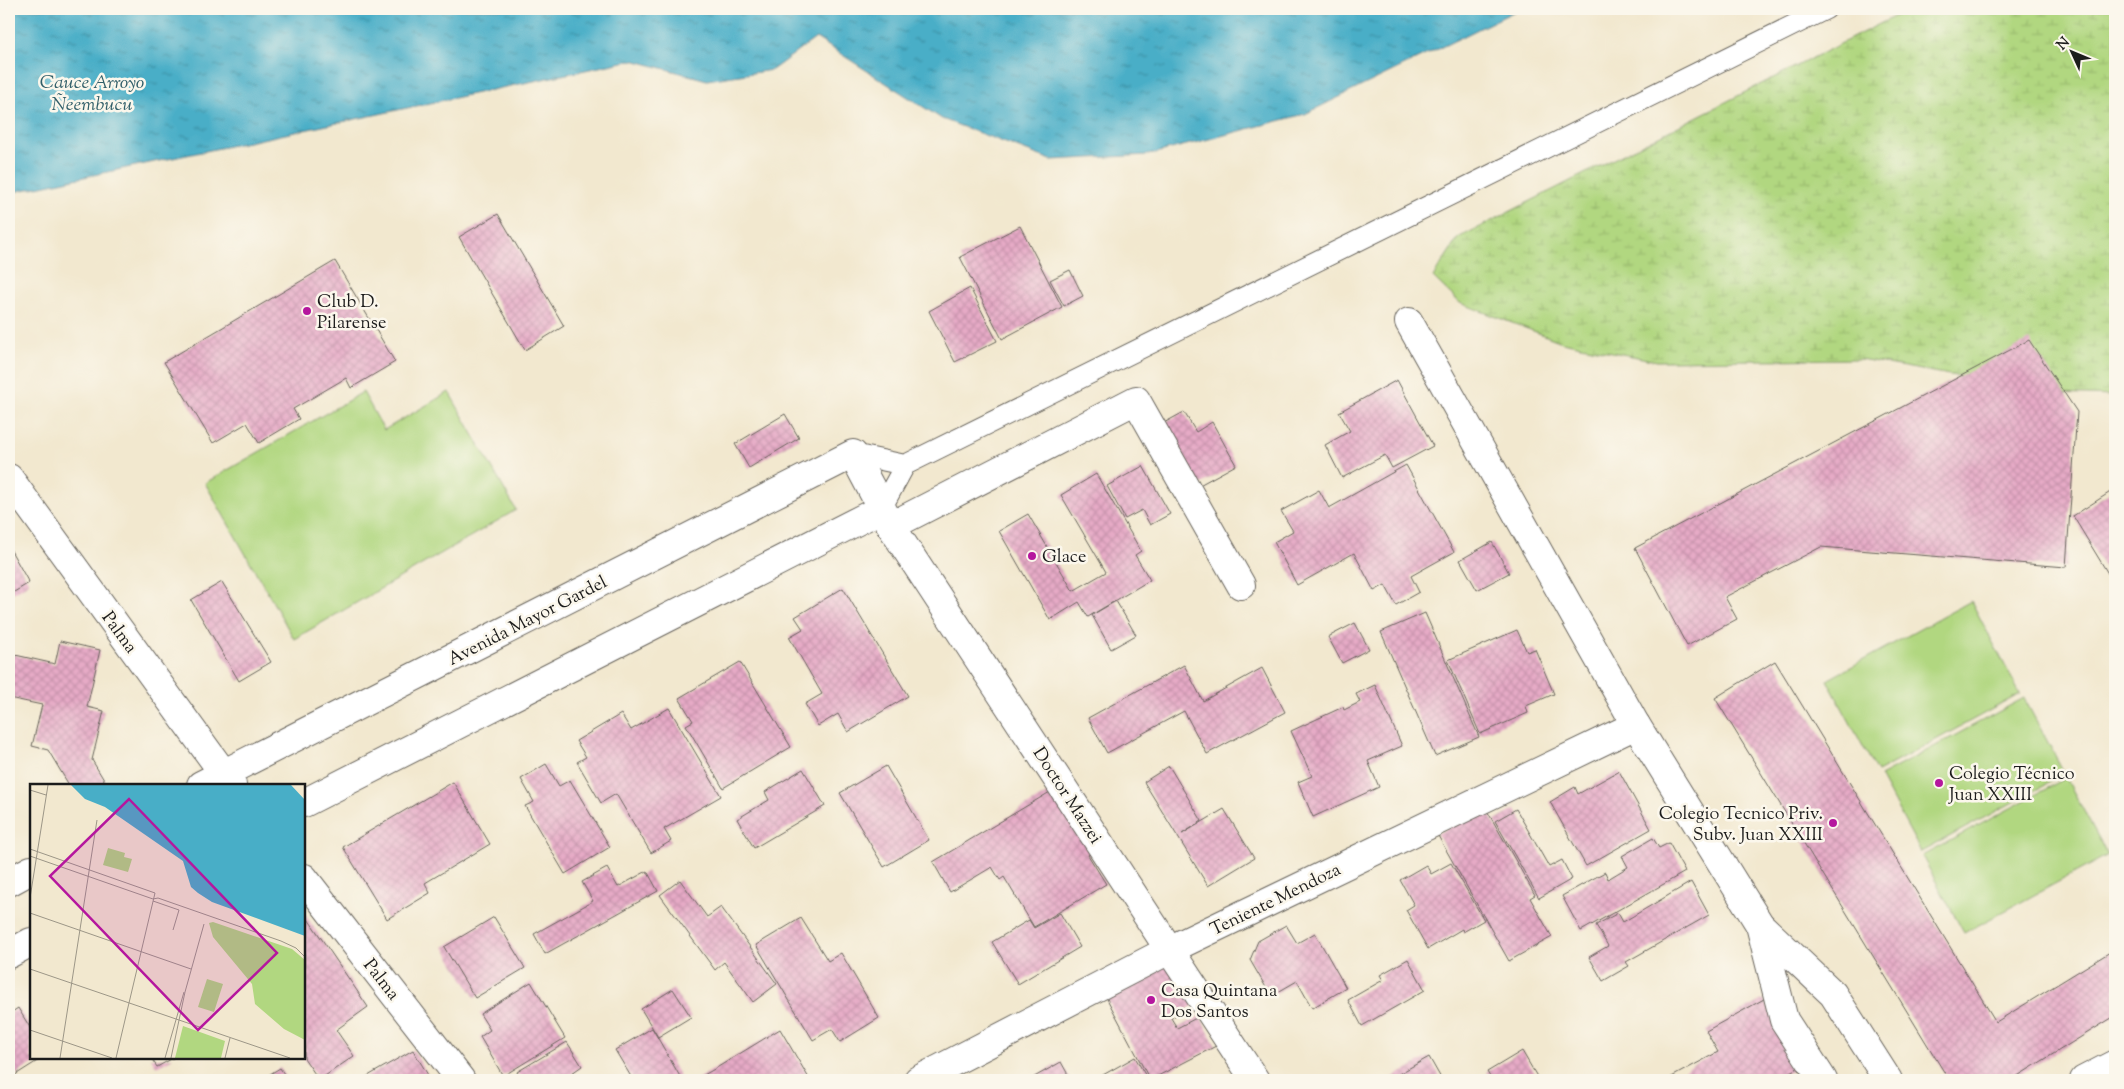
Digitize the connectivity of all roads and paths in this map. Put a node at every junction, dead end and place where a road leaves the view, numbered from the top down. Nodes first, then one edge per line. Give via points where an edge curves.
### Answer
1 (1826, 9) edge
2 (1408, 322) dead end
3 (853, 454) junction
4 (905, 465) junction
5 (9, 478) edge
6 (886, 518) junction
7 (1241, 585) dead end
8 (1636, 725) junction
9 (219, 782) edge
10 (305, 803) edge
11 (30, 871) edge
12 (305, 879) edge
13 (9, 882) edge
14 (1760, 925) junction
15 (30, 943) edge
16 (1169, 950) junction
17 (9, 954) edge
18 (2115, 1064) edge
19 (461, 1080) edge
20 (918, 1080) edge
21 (1255, 1080) edge
22 (1823, 1080) edge
23 (1888, 1080) edge
24 (2084, 1080) edge

1 - 4 lane
2 - 8 street
3 - 4 lane
3 - 6 street, Doctor Mazzei
3 - 9 street, Avenida Mayor Gardel
4 - 6 lane
5 - 9 street, Palma
6 - 7 street via 1136,400
6 - 10 street
6 - 16 street, Doctor Mazzei
8 - 14 street
8 - 16 street, Teniente Mendoza
11 - 13 street
12 - 19 street, Palma
14 - 22 street via 1784,1020
14 - 23 street via 1833,994
15 - 17 street
16 - 20 street, Teniente Mendoza
16 - 21 street, Doctor Mazzei
18 - 24 street

